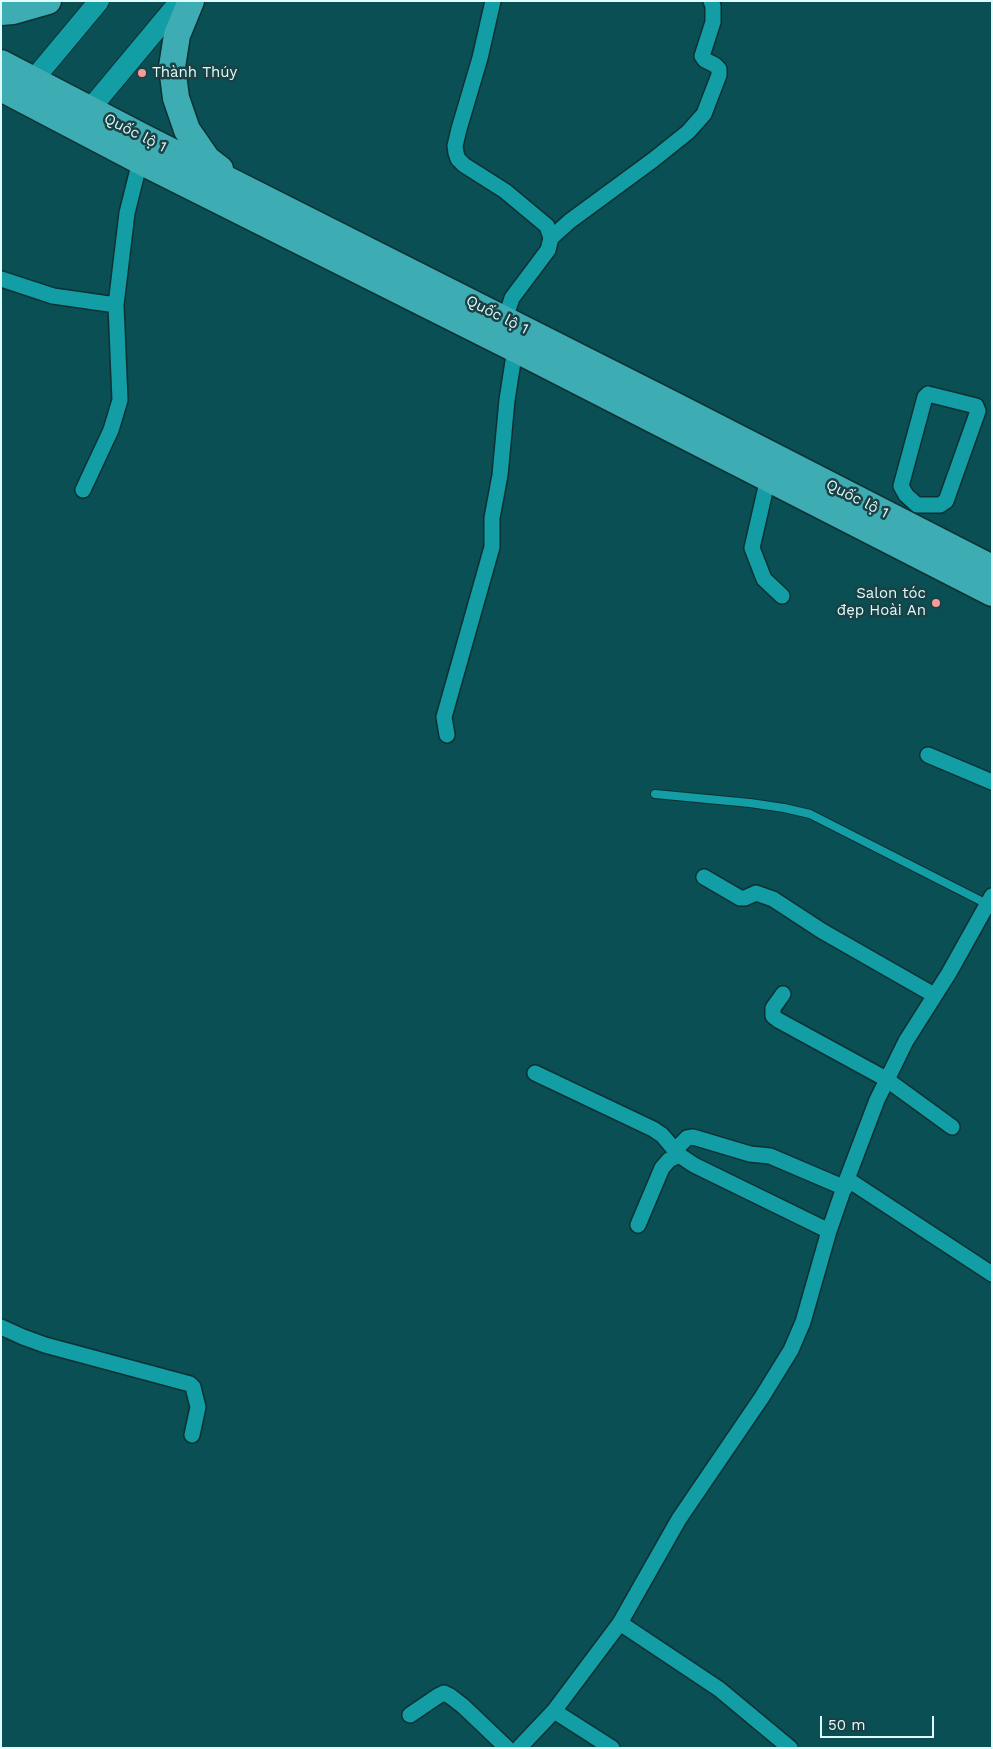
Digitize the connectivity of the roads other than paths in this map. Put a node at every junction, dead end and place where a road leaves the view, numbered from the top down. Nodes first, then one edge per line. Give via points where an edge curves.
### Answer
1 (99, 1) edge
2 (180, 1) edge
3 (191, 1) edge
4 (493, 1) edge
5 (711, 1) edge
6 (1, 63) edge
7 (19, 89) edge
8 (84, 119) junction
9 (140, 161) junction
10 (247, 189) junction
11 (551, 238) junction
12 (1, 279) edge
13 (116, 305) junction
14 (507, 320) junction
15 (515, 349) junction
16 (768, 478) junction
17 (82, 490) dead end
18 (913, 516) junction
19 (992, 568) edge
20 (992, 593) edge
21 (782, 596) dead end
22 (448, 735) dead end
23 (928, 755) dead end
24 (992, 782) edge
25 (655, 794) dead end
26 (704, 877) dead end
27 (989, 900) edge
28 (783, 994) dead end
29 (934, 995) junction
30 (535, 1073) dead end
31 (886, 1080) junction
32 (952, 1127) dead end
33 (677, 1153) junction
34 (846, 1184) junction
35 (638, 1226) dead end
36 (829, 1231) junction
37 (992, 1274) edge
38 (1, 1327) edge
39 (192, 1435) dead end
40 (620, 1623) junction
41 (554, 1711) junction
42 (410, 1714) dead end
43 (507, 1748) edge
44 (518, 1748) edge
45 (612, 1748) edge
46 (790, 1748) edge

1 - 7 main road
2 - 8 main road
3 - 10 highway via 177,35 172,67 176,98 187,130 207,159
4 - 11 street via 459,129 456,153 464,165 505,191 547,226
5 - 11 street via 713,22 702,56 719,69 719,75 704,114 681,138
6 - 7 highway, Quốc lộ 1
7 - 8 highway, Quốc lộ 1
8 - 9 highway, Quốc lộ 1
8 - 10 highway, Quốc lộ 1
9 - 13 street via 127,213
9 - 15 highway, Quốc lộ 1
10 - 14 highway, Quốc lộ 1
11 - 14 street via 548,250 512,298
12 - 13 street via 53,296
13 - 17 street via 120,400 111,430
14 - 18 highway, Quốc lộ 1
15 - 16 highway, Quốc lộ 1
15 - 22 street via 492,518 492,547 444,717
16 - 20 highway, Quốc lộ 1
16 - 21 street via 752,548 764,579
18 - 18 street via 901,486 926,395 976,406 978,411 946,501
18 - 19 highway, Quốc lộ 1
23 - 24 street
25 - 27 lane via 759,804 810,814
26 - 29 street via 740,898 756,893 773,899
27 - 29 street
28 - 31 street via 773,1008 773,1016
29 - 31 street
30 - 33 street via 653,1129
31 - 32 street
31 - 34 street
33 - 34 street via 687,1138 693,1137 750,1154 770,1156
33 - 35 street via 662,1168
33 - 36 street via 698,1168
34 - 36 street
34 - 37 street
36 - 40 street via 803,1322 791,1350 679,1520
38 - 39 street via 45,1344 190,1384 198,1407
40 - 41 street
40 - 46 street via 719,1689
41 - 44 street
41 - 45 street
42 - 43 street via 438,1696 450,1696

